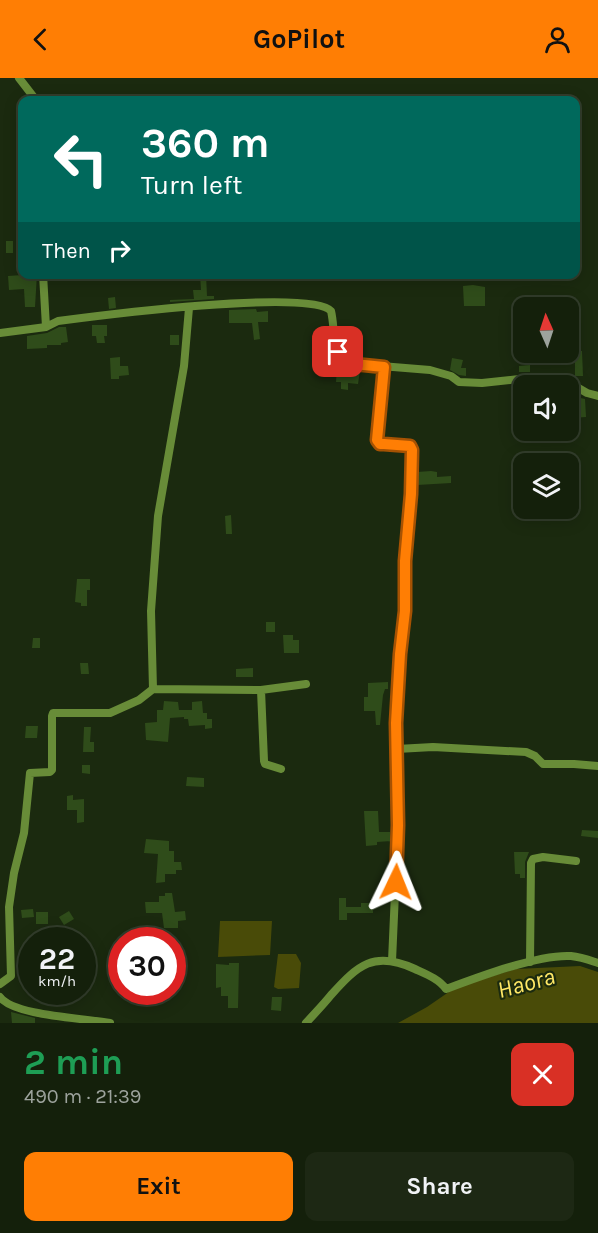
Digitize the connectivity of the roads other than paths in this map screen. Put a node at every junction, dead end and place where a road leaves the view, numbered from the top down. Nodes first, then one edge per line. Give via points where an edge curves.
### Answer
1 (19, 78) edge
2 (33, 96) edge
3 (43, 279) edge
4 (189, 308) junction
5 (46, 327) junction
6 (0, 333) edge
7 (384, 367) junction
8 (598, 396) edge
9 (306, 684) dead end
10 (153, 689) junction
11 (261, 690) junction
12 (397, 748) junction
13 (598, 766) edge
14 (281, 769) dead end
15 (576, 861) dead end
16 (392, 961) junction
17 (530, 962) junction
18 (598, 963) edge
19 (0, 984) edge
20 (0, 997) edge
21 (110, 1023) edge
22 (306, 1023) edge

1 - 2 street
3 - 5 street
4 - 5 street via 58,321
4 - 7 street via 267,301 328,307 342,362
4 - 10 street via 158,516 151,611
5 - 6 street
7 - 8 street via 430,370 459,382 563,379
7 - 12 street via 377,440 380,444 410,446 412,453
9 - 11 street
10 - 11 street
10 - 19 street via 139,700 110,712 53,713 52,771 29,775 24,833 9,900 11,976
11 - 14 street via 265,764
12 - 13 street via 526,752 543,764
12 - 16 street
15 - 17 street via 543,857 531,863
16 - 17 street via 441,982 446,989
16 - 22 street via 359,966
17 - 18 street via 570,956
20 - 21 street via 30,1012

